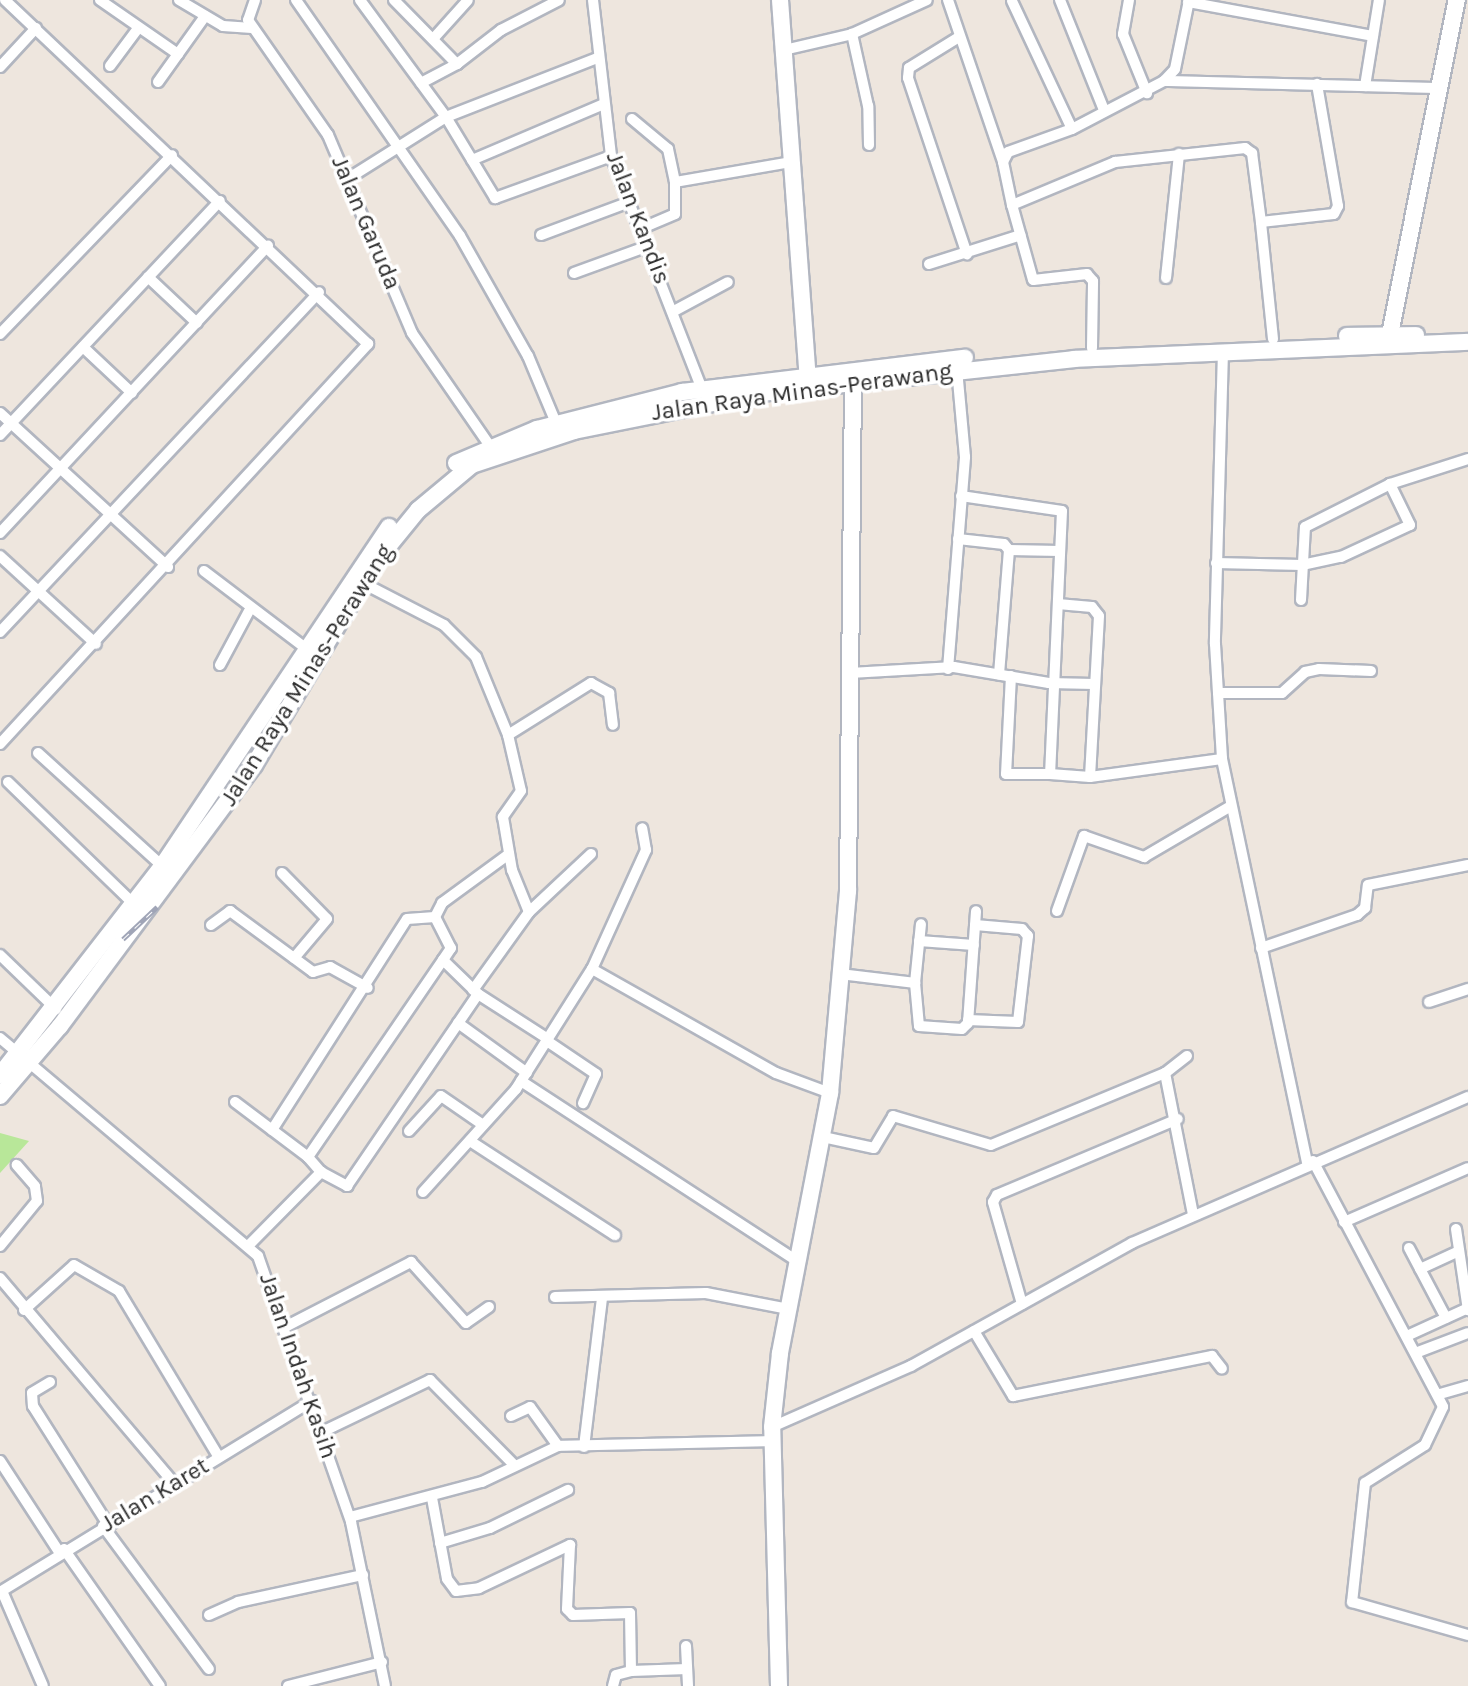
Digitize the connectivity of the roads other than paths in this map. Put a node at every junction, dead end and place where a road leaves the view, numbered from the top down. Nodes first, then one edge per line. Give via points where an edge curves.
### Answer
1 (5, 0) edge
2 (100, 0) edge
3 (179, 0) edge
4 (255, 0) edge
5 (296, 0) edge
6 (360, 0) edge
7 (394, 0) edge
8 (468, 0) edge
9 (559, 0) edge
10 (593, 0) edge
11 (780, 0) edge
12 (927, 0) edge
13 (948, 0) edge
14 (1060, 0) edge
15 (1379, 0) edge
16 (1457, 0) edge
17 (1012, 1) edge
18 (1189, 1) edge
19 (1128, 2) edge
20 (205, 16) junction
21 (37, 28) junction
22 (252, 28) junction
23 (136, 31) junction
24 (852, 34) junction
25 (1373, 36) junction
26 (959, 37) junction
27 (433, 39) junction
28 (784, 50) junction
29 (178, 54) junction
30 (597, 58) junction
31 (457, 64) junction
32 (110, 66) dead end
33 (0, 67) edge
34 (1164, 81) junction
35 (158, 82) dead end
36 (421, 83) junction
37 (1317, 84) junction
38 (1365, 86) junction
39 (1440, 88) junction
40 (1147, 93) junction
41 (604, 104) junction
42 (1104, 110) junction
43 (446, 117) junction
44 (632, 119) dead end
45 (1072, 129) junction
46 (869, 145) dead end
47 (399, 150) junction
48 (1180, 154) junction
49 (172, 155) junction
50 (611, 156) junction
51 (472, 160) junction
52 (792, 162) junction
53 (1003, 162) junction
54 (349, 178) junction
55 (675, 182) junction
56 (220, 201) junction
57 (627, 203) junction
58 (1012, 205) junction
59 (1261, 222) junction
60 (640, 229) junction
61 (541, 235) dead end
62 (1021, 235) junction
63 (268, 246) junction
64 (648, 246) junction
65 (967, 254) junction
66 (929, 264) dead end
67 (574, 273) dead end
68 (148, 277) junction
69 (1166, 278) dead end
70 (728, 282) dead end
71 (319, 292) junction
72 (674, 311) junction
73 (197, 323) junction
74 (1468, 332) edge
75 (0, 334) edge
76 (1273, 340) junction
77 (1389, 341) junction
78 (1468, 342) edge
79 (83, 347) junction
80 (1092, 348) junction
81 (1223, 351) junction
82 (957, 369) junction
83 (853, 376) junction
84 (808, 380) junction
85 (702, 389) junction
86 (132, 393) junction
87 (0, 413) edge
88 (11, 423) junction
89 (556, 423) junction
90 (0, 435) edge
91 (490, 446) junction
92 (1468, 459) edge
93 (60, 470) junction
94 (1390, 484) junction
95 (961, 496) junction
96 (110, 515) junction
97 (0, 533) edge
98 (958, 539) junction
99 (1009, 550) junction
100 (1060, 551) junction
101 (0, 555) edge
102 (1216, 563) junction
103 (1303, 565) junction
104 (168, 567) junction
105 (204, 571) dead end
106 (357, 580) junction
107 (38, 591) junction
108 (1301, 600) dead end
109 (1058, 604) junction
110 (249, 611) junction
111 (0, 632) edge
112 (96, 644) junction
113 (308, 650) junction
114 (220, 666) dead end
115 (948, 669) junction
116 (1371, 671) dead end
117 (850, 673) junction
118 (999, 675) junction
119 (1011, 676) junction
120 (1049, 683) junction
121 (1094, 684) junction
122 (1218, 693) junction
123 (613, 725) dead end
124 (508, 735) junction
125 (0, 744) edge
126 (38, 753) dead end
127 (1222, 759) junction
128 (1050, 774) junction
129 (1090, 777) junction
130 (8, 782) dead end
131 (1231, 806) junction
132 (642, 828) dead end
133 (592, 854) dead end
134 (509, 855) junction
135 (1468, 865) edge
136 (162, 866) junction
137 (282, 873) dead end
138 (134, 904) junction
139 (976, 911) dead end
140 (1057, 911) dead end
141 (529, 912) junction
142 (435, 917) junction
143 (921, 923) dead end
144 (211, 925) dead end
145 (975, 925) junction
146 (919, 941) junction
147 (974, 946) junction
148 (1261, 948) junction
149 (0, 955) edge
150 (295, 958) junction
151 (443, 960) junction
152 (592, 969) junction
153 (840, 974) junction
154 (915, 982) junction
155 (368, 988) junction
156 (1468, 989) edge
157 (475, 992) junction
158 (1429, 1002) dead end
159 (57, 1009) junction
160 (968, 1020) junction
161 (458, 1023) junction
162 (0, 1038) edge
163 (547, 1040) junction
164 (1187, 1056) dead end
165 (23, 1060) junction
166 (1165, 1073) junction
167 (0, 1075) edge
168 (524, 1077) junction
169 (830, 1093) junction
170 (0, 1096) edge
171 (1468, 1097) edge
172 (235, 1102) dead end
173 (583, 1103) dead end
174 (1178, 1119) junction
175 (483, 1125) junction
176 (272, 1130) junction
177 (409, 1130) dead end
178 (824, 1137) junction
179 (470, 1141) junction
180 (308, 1157) junction
181 (1310, 1162) junction
182 (17, 1166) dead end
183 (1468, 1168) edge
184 (321, 1172) junction
185 (423, 1192) dead end
186 (1194, 1215) junction
187 (1344, 1222) junction
188 (1456, 1229) dead end
189 (615, 1235) dead end
190 (249, 1245) junction
191 (0, 1246) edge
192 (1409, 1248) dead end
193 (1459, 1251) junction
194 (797, 1261) junction
195 (1420, 1269) junction
196 (0, 1278) edge
197 (555, 1297) dead end
198 (603, 1298) junction
199 (1022, 1304) junction
200 (489, 1307) dead end
201 (788, 1309) junction
202 (1468, 1309) edge
203 (24, 1310) junction
204 (1446, 1318) junction
205 (285, 1327) junction
206 (974, 1331) junction
207 (1468, 1333) edge
208 (1409, 1335) junction
209 (1418, 1352) junction
210 (1222, 1369) dead end
211 (50, 1382) dead end
212 (1468, 1386) edge
213 (1440, 1394) junction
214 (312, 1401) junction
215 (510, 1416) dead end
216 (322, 1432) junction
217 (772, 1434) junction
218 (558, 1446) junction
219 (584, 1447) junction
220 (218, 1456) junction
221 (0, 1461) edge
222 (514, 1465) junction
223 (174, 1483) junction
224 (568, 1490) dead end
225 (432, 1498) junction
226 (349, 1517) junction
227 (105, 1524) junction
228 (440, 1543) junction
229 (62, 1550) junction
230 (363, 1574) junction
231 (1, 1592) edge
232 (209, 1615) dead end
233 (1468, 1635) edge
234 (686, 1646) dead end
235 (382, 1662) junction
236 (209, 1669) dead end
237 (687, 1670) junction
238 (631, 1671) junction
239 (43, 1686) edge
240 (160, 1686) edge
241 (288, 1686) edge
242 (385, 1686) edge
243 (613, 1686) edge
244 (688, 1686) edge
245 (779, 1686) edge

1 - 21 street
2 - 23 street
3 - 20 street
4 - 22 street
5 - 47 street
6 - 36 street
7 - 27 street
8 - 27 street
9 - 31 street via 501,30
10 - 30 street, Jalan Kandis
11 - 28 main road
12 - 24 street
13 - 26 street via 960,23
14 - 42 street
15 - 25 street
16 - 39 main road
17 - 45 street
18 - 25 street
18 - 34 street via 1175,69
19 - 40 street via 1123,34
20 - 22 street via 233,30
20 - 29 street
21 - 33 street
21 - 49 street
22 - 54 street, Jalan Garuda via 328,135
23 - 29 street
23 - 32 street
24 - 28 street
24 - 46 street via 868,106
25 - 38 street
26 - 53 street
26 - 65 street via 909,68 908,78
27 - 31 street
28 - 52 main road
29 - 35 street
30 - 41 street, Jalan Kandis
30 - 43 street
31 - 36 street
34 - 37 street
34 - 40 street
36 - 43 street
37 - 38 street
37 - 59 street via 1337,211
38 - 39 street
39 - 77 main road
40 - 42 street
41 - 50 street, Jalan Kandis
41 - 51 street
42 - 45 street
43 - 47 street
43 - 51 street
44 - 55 street via 668,149
45 - 53 street via 1008,152
47 - 54 street
47 - 89 street via 503,309
48 - 58 street via 1115,162
48 - 59 street via 1250,150
48 - 69 street
49 - 56 street
49 - 75 street
50 - 51 street via 498,198
50 - 57 street, Jalan Kandis
52 - 55 street
52 - 84 main road
53 - 58 street
54 - 91 street, Jalan Garuda via 412,333
55 - 60 street via 675,214
56 - 63 street
56 - 68 street
57 - 60 street, Jalan Kandis
57 - 61 street
58 - 62 street
59 - 76 street
60 - 64 street, Jalan Kandis
62 - 65 street
62 - 80 street via 1037,282 1087,274 1093,281
63 - 71 street
63 - 73 street
64 - 67 street
64 - 72 street, Jalan Kandis
65 - 66 street
68 - 73 street
68 - 79 street
70 - 72 street
71 - 96 street
71 - 104 street via 364,334 366,353
72 - 85 street, Jalan Kandis
73 - 86 street
74 - 77 main road, Jalan Raya Minas-Perawang
76 - 77 main road, Jalan Raya Minas-Perawang
76 - 80 main road, Jalan Raya Minas-Perawang
77 - 78 main road, Jalan Raya Minas-Perawang
77 - 81 main road, Jalan Raya Minas-Perawang
79 - 86 street
79 - 88 street
80 - 83 main road, Jalan Raya Minas-Perawang
81 - 82 main road, Jalan Raya Minas-Perawang
81 - 102 street
82 - 83 main road, Jalan Raya Minas-Perawang
82 - 95 street via 965,457
83 - 84 main road, Jalan Raya Minas-Perawang
83 - 117 main road
84 - 85 main road, Jalan Raya Minas-Perawang
84 - 106 main road, Jalan Raya Minas-Perawang via 654,412 472,465 418,510
85 - 89 main road, Jalan Raya Minas-Perawang
86 - 93 street
87 - 88 street
88 - 90 street
88 - 93 street
89 - 91 main road, Jalan Raya Minas-Perawang
91 - 106 main road, Jalan Raya Minas-Perawang via 457,463 416,498
92 - 94 street
93 - 96 street
93 - 97 street
94 - 103 street via 1309,523
94 - 103 street via 1410,518 1406,530 1341,557
95 - 98 street
95 - 100 street via 1058,508
96 - 104 street
96 - 107 street
98 - 99 street via 1004,544
98 - 115 street
99 - 100 street
99 - 118 street
100 - 109 street
101 - 107 street
102 - 103 street
102 - 122 street
103 - 108 street
104 - 112 street
105 - 110 street
106 - 113 main road, Jalan Raya Minas-Perawang
106 - 124 street via 408,603 467,644
106 - 165 main road, Jalan Raya Minas-Perawang via 254,765
107 - 111 street
107 - 112 street
109 - 120 street
109 - 121 street via 1098,612
110 - 113 street
110 - 114 street
112 - 125 street
113 - 136 main road, Jalan Raya Minas-Perawang
115 - 117 street
115 - 118 street
116 - 122 street via 1319,669 1305,672 1282,693
117 - 153 main road
118 - 119 street
119 - 120 street
119 - 128 street via 1006,774
120 - 121 street
120 - 128 street
121 - 129 street
122 - 127 street
123 - 124 street via 609,693 592,683
124 - 134 street via 521,790 504,813
126 - 136 street
127 - 129 street
127 - 131 street
128 - 129 street
130 - 138 street
131 - 140 street via 1144,857 1084,836
131 - 148 street
132 - 152 street via 646,850
133 - 141 street
134 - 141 street
134 - 142 street via 442,903
135 - 148 street via 1368,885 1365,908 1357,915
136 - 138 main road, Jalan Raya Minas-Perawang
137 - 150 street via 327,919
138 - 159 main road, Jalan Raya Minas-Perawang
139 - 145 street
141 - 157 street
142 - 151 street via 452,950
142 - 155 street via 407,919
143 - 146 street
144 - 150 street via 230,911
145 - 147 street
145 - 160 street via 1022,929 1028,936 1018,1022
146 - 147 street
146 - 154 street
147 - 160 street
148 - 181 street
149 - 159 street
150 - 155 street via 315,972 330,967
151 - 157 street
151 - 180 street
152 - 163 street
152 - 169 street via 776,1073
153 - 154 street
153 - 169 main road
154 - 160 street via 919,1026 962,1029
155 - 176 street
156 - 158 street
157 - 161 street
157 - 163 street
159 - 165 main road, Jalan Raya Minas-Perawang
161 - 168 street
161 - 184 street via 347,1186
162 - 165 street, Jalan Indah Kasih
163 - 168 street
163 - 173 street via 596,1074
164 - 166 street
165 - 167 main road, Jalan Raya Minas-Perawang
165 - 170 main road, Jalan Raya Minas-Perawang
165 - 190 street, Jalan Indah Kasih
166 - 174 street
166 - 178 street via 1002,1143 892,1116 874,1149
168 - 175 street
168 - 194 street
169 - 178 main road
171 - 181 street
172 - 176 street
174 - 186 street
174 - 199 street via 997,1195 993,1202
175 - 177 street via 440,1096
175 - 179 street
176 - 180 street
178 - 194 main road
179 - 185 street
179 - 189 street
180 - 184 street
181 - 186 street
181 - 187 street
182 - 191 street via 35,1186 37,1201
183 - 187 street
184 - 190 street
186 - 199 street
187 - 208 street
188 - 193 street
190 - 205 street, Jalan Indah Kasih via 265,1269
192 - 195 street
193 - 195 street
193 - 202 street
194 - 201 main road
195 - 204 street
196 - 203 street
197 - 198 street
198 - 201 street via 639,1290 706,1293
198 - 219 street
199 - 206 street
200 - 205 street via 467,1322 411,1262
201 - 217 main road
202 - 204 street
203 - 220 street via 74,1265 119,1291
203 - 223 street
204 - 208 street
205 - 214 street, Jalan Indah Kasih
206 - 210 street via 1013,1396 1212,1356
206 - 217 street
207 - 209 street
208 - 209 street
209 - 213 street
211 - 227 street via 32,1393 33,1406
212 - 213 street
213 - 233 street via 1442,1417 1425,1445 1365,1483 1351,1598 1362,1610
214 - 216 street, Jalan Indah Kasih
214 - 220 street, Jalan Karet
215 - 218 street via 530,1407
216 - 222 street via 430,1380
216 - 226 street, Jalan Indah Kasih
217 - 219 street
217 - 245 main road
218 - 219 street
218 - 222 street
220 - 223 street, Jalan Karet
221 - 229 street
222 - 225 street
223 - 227 street, Jalan Karet
224 - 228 street via 491,1528
225 - 226 street
225 - 228 street
226 - 230 street, Jalan Indah Kasih
227 - 229 street, Jalan Karet
227 - 236 street
228 - 238 street via 447,1579 463,1593 570,1545 567,1609 573,1615 628,1611
229 - 231 street, Jalan Karet
229 - 240 street
230 - 232 street via 238,1602
230 - 235 street, Jalan Indah Kasih
231 - 239 street
234 - 237 street
235 - 241 street
235 - 242 street, Jalan Indah Kasih
237 - 238 street
237 - 244 street
238 - 243 street via 616,1675

